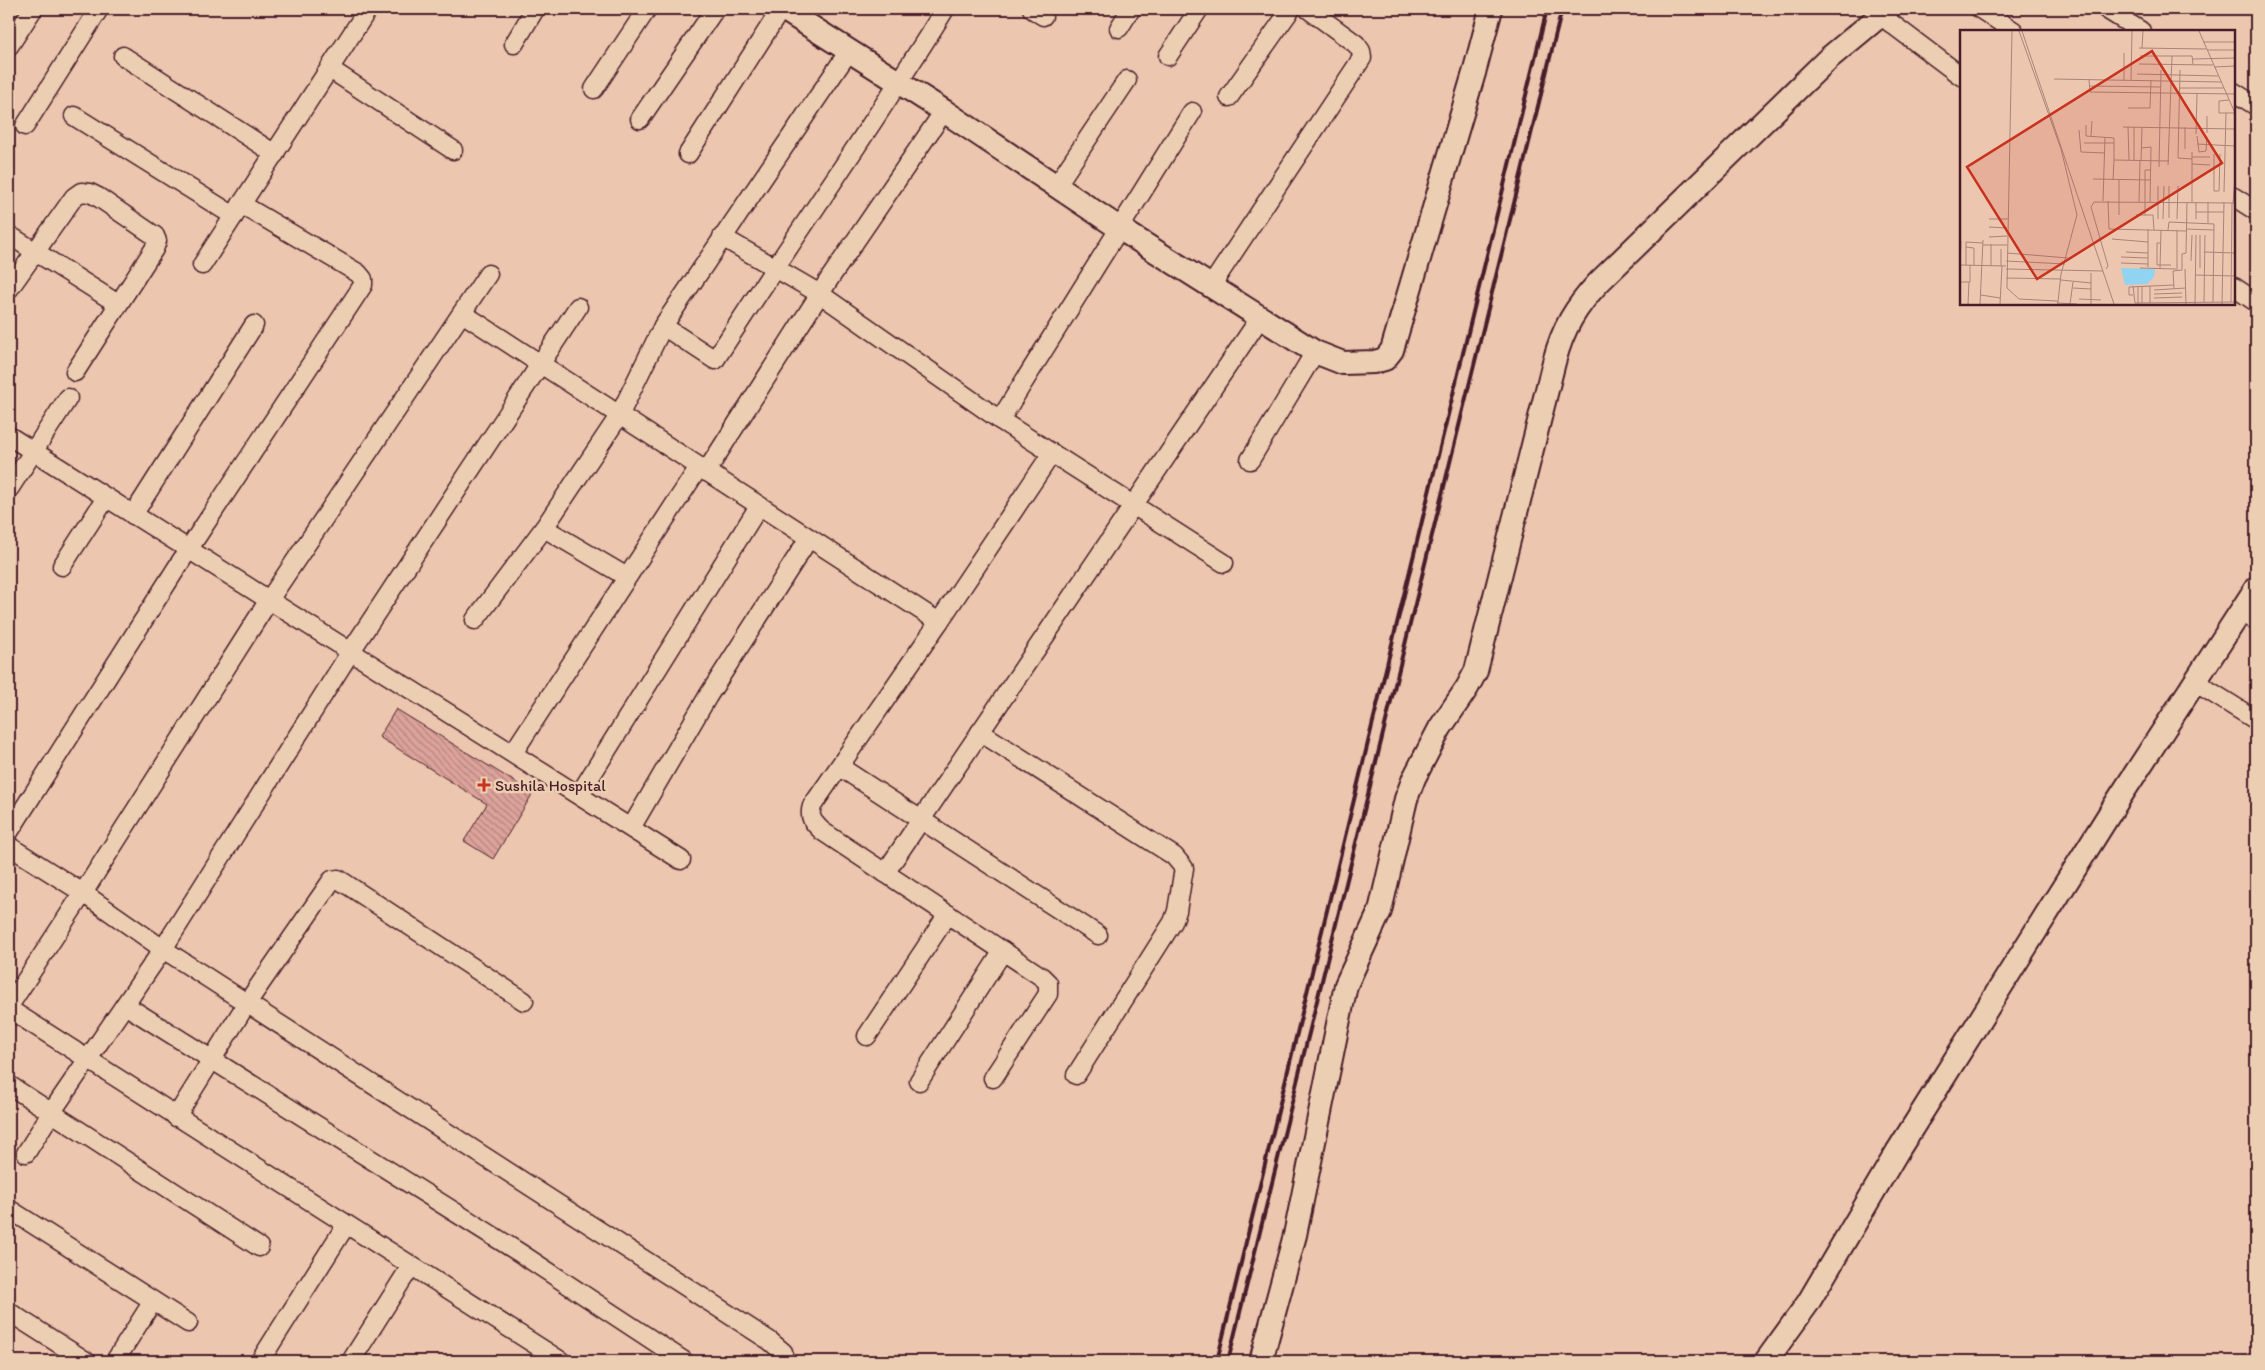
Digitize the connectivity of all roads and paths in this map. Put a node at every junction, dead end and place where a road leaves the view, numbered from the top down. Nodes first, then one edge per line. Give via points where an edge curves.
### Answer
1 (34, 9) edge
2 (99, 9) edge
3 (368, 9) edge
4 (536, 9) edge
5 (647, 9) edge
6 (715, 9) edge
7 (782, 9) edge
8 (945, 9) edge
9 (1131, 9) edge
10 (1199, 9) edge
11 (1291, 9) edge
12 (1308, 9) edge
13 (1491, 9) edge
14 (1980, 9) edge
15 (2106, 9) edge
16 (1884, 12) edge
17 (1119, 28) dead end
18 (2012, 30) edge
19 (2139, 30) edge
20 (514, 44) dead end
21 (9, 46) edge
22 (849, 51) junction
23 (123, 56) dead end
24 (1168, 56) dead end
25 (330, 69) junction
26 (1960, 75) edge
27 (1127, 80) dead end
28 (900, 84) junction
29 (594, 89) dead end
30 (2235, 93) edge
31 (1229, 97) dead end
32 (2256, 106) edge
33 (944, 111) junction
34 (1192, 112) dead end
35 (74, 116) dead end
36 (640, 119) dead end
37 (25, 126) dead end
38 (453, 150) dead end
39 (275, 154) junction
40 (688, 154) dead end
41 (1056, 186) junction
42 (2235, 197) edge
43 (238, 210) junction
44 (2256, 211) edge
45 (1119, 228) junction
46 (9, 235) edge
47 (722, 237) junction
48 (34, 252) junction
49 (202, 265) dead end
50 (774, 268) junction
51 (488, 274) dead end
52 (1211, 286) junction
53 (2235, 288) edge
54 (9, 289) edge
55 (820, 294) junction
56 (2256, 302) edge
57 (118, 304) junction
58 (578, 307) dead end
59 (462, 314) junction
60 (1260, 318) junction
61 (254, 325) dead end
62 (663, 326) junction
63 (1315, 352) junction
64 (540, 365) junction
65 (75, 372) dead end
66 (68, 398) dead end
67 (619, 416) junction
68 (1000, 420) junction
69 (9, 436) edge
70 (32, 452) junction
71 (1052, 453) junction
72 (1250, 460) dead end
73 (702, 469) junction
74 (9, 489) edge
75 (106, 498) junction
76 (1134, 504) junction
77 (759, 506) junction
78 (133, 515) junction
79 (544, 528) junction
80 (809, 538) junction
81 (188, 550) junction
82 (1224, 563) dead end
83 (62, 566) dead end
84 (627, 577) junction
85 (2256, 588) edge
86 (269, 600) junction
87 (2249, 616) edge
88 (475, 620) dead end
89 (939, 622) junction
90 (351, 651) junction
91 (2195, 682) junction
92 (2256, 720) edge
93 (980, 732) junction
94 (513, 753) junction
95 (840, 767) junction
96 (579, 795) junction
97 (920, 819) junction
98 (631, 828) junction
99 (9, 832) edge
100 (9, 846) edge
101 (681, 860) dead end
102 (886, 873) junction
103 (83, 893) junction
104 (948, 914) junction
105 (1098, 935) dead end
106 (162, 949) junction
107 (1003, 951) junction
108 (524, 1001) dead end
109 (247, 1004) junction
110 (125, 1005) junction
111 (9, 1008) edge
112 (868, 1036) dead end
113 (212, 1060) junction
114 (88, 1061) junction
115 (1076, 1076) dead end
116 (994, 1078) dead end
117 (918, 1081) dead end
118 (9, 1085) edge
119 (51, 1112) junction
120 (176, 1117) junction
121 (26, 1153) dead end
122 (9, 1209) edge
123 (346, 1225) junction
124 (259, 1247) dead end
125 (411, 1266) junction
126 (153, 1301) junction
127 (9, 1312) edge
128 (188, 1323) dead end
129 (86, 1361) edge
130 (116, 1361) edge
131 (260, 1361) edge
132 (351, 1361) edge
133 (561, 1361) edge
134 (684, 1361) edge
135 (781, 1361) edge
136 (1261, 1361) edge
137 (1766, 1361) edge

1 - 21 street
2 - 37 street
3 - 25 street
4 - 20 street
5 - 29 street
6 - 36 street
7 - 22 street
7 - 40 street
8 - 28 street
9 - 17 street
10 - 24 street
11 - 31 street
12 - 52 street via 1356,44 1362,58
13 - 63 street via 1392,350 1385,358 1374,362 1343,363
14 - 18 street
15 - 19 street
16 - 26 street
16 - 136 street via 1829,58 1606,275 1580,302 1560,340 1476,670 1414,778 1406,799 1380,911 1346,986 1295,1235
22 - 28 street
22 - 47 street
23 - 39 street
25 - 38 street
25 - 39 street
27 - 41 street
28 - 33 street
28 - 50 street
30 - 32 street
33 - 41 street
33 - 55 street
34 - 45 street
35 - 43 street
39 - 43 street
41 - 45 street
42 - 44 street
43 - 49 street
43 - 81 street via 358,273 363,285
45 - 52 street
45 - 68 street
46 - 48 street
47 - 50 street
47 - 62 street
48 - 54 street
48 - 57 street
48 - 57 street via 74,197 80,192 98,197 148,230 157,241
50 - 55 street
50 - 62 street via 715,360
51 - 59 street
52 - 60 street
53 - 56 street
55 - 68 street
55 - 73 street
57 - 65 street
58 - 64 street
59 - 64 street
59 - 86 street
60 - 63 street
60 - 76 street
61 - 78 street
62 - 67 street
63 - 72 street
64 - 67 street
64 - 90 street
66 - 70 street
67 - 73 street
67 - 79 street
68 - 71 street
69 - 70 street
70 - 74 street
70 - 75 street
71 - 76 street
71 - 89 street
73 - 77 street
73 - 84 street
75 - 78 street
75 - 83 street
76 - 82 street
76 - 93 street
77 - 80 street
77 - 96 street
78 - 81 street
79 - 84 street
79 - 88 street
80 - 89 street
80 - 98 street via 708,696
81 - 86 street
81 - 99 street
84 - 94 street
85 - 87 street
86 - 90 street
86 - 103 street
87 - 91 street
89 - 95 street
90 - 94 street
90 - 106 street
91 - 92 street
91 - 137 street via 1897,1152 1808,1303
93 - 97 street
93 - 115 street via 1174,856 1184,868 1178,910 1173,922
94 - 96 street
95 - 97 street
95 - 102 street via 812,806 811,820 822,831
96 - 98 street
97 - 102 street
97 - 105 street
98 - 101 street
100 - 103 street
102 - 104 street
103 - 106 street
103 - 111 street
104 - 107 street
104 - 112 street
106 - 109 street
106 - 110 street
107 - 116 street via 1042,977 1049,989
107 - 117 street
108 - 109 street via 338,879 328,885
109 - 113 street
109 - 135 street via 770,1341 783,1352
110 - 113 street
110 - 114 street
111 - 114 street
113 - 120 street
113 - 134 street
114 - 119 street
114 - 120 street
118 - 119 street
119 - 121 street
119 - 124 street
120 - 123 street
122 - 126 street
123 - 125 street
123 - 131 street
125 - 132 street
125 - 133 street
126 - 128 street
126 - 130 street
127 - 129 street

